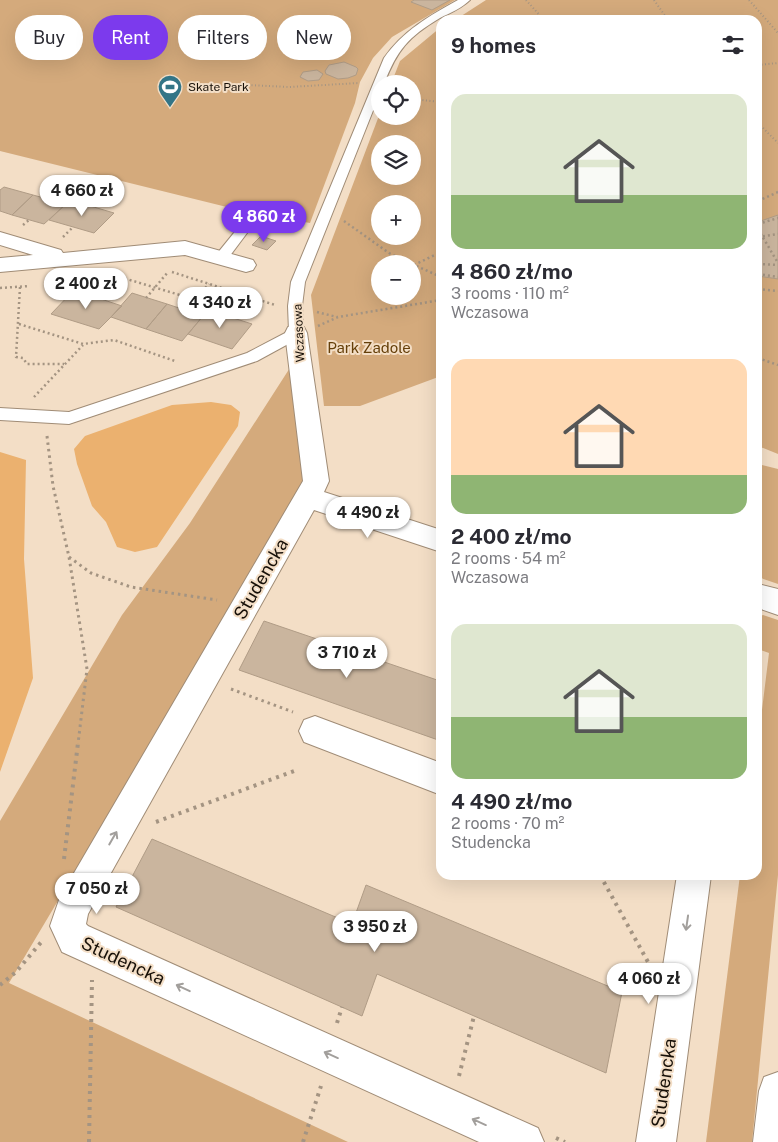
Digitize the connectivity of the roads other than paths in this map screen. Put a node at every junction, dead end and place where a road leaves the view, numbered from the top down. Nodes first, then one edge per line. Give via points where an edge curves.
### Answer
1 (465, 0) edge
2 (439, 15) edge
3 (436, 16) edge
4 (246, 226) dead end
5 (0, 238) edge
6 (221, 258) junction
7 (66, 259) junction
8 (0, 265) edge
9 (246, 265) dead end
10 (296, 322) junction
11 (0, 414) edge
12 (312, 489) junction
13 (436, 540) edge
14 (762, 597) edge
15 (778, 602) edge
16 (315, 731) dead end
17 (436, 777) edge
18 (693, 880) edge
19 (778, 1091) edge
20 (524, 1142) edge
21 (656, 1142) edge
22 (773, 1142) edge

1 - 2 lane, Wczasowa
3 - 10 lane, Wczasowa via 414,29 389,58 298,282
4 - 6 lane
5 - 7 street
6 - 7 street via 185,248
6 - 9 street
7 - 8 street
10 - 11 lane via 252,357 69,418
10 - 12 street, Wczasowa
12 - 13 street
20 -> 12 street, Studencka via 75,939 68,926 72,909
14 - 15 street
16 - 17 street
18 -> 21 street, Studencka
19 - 22 street

